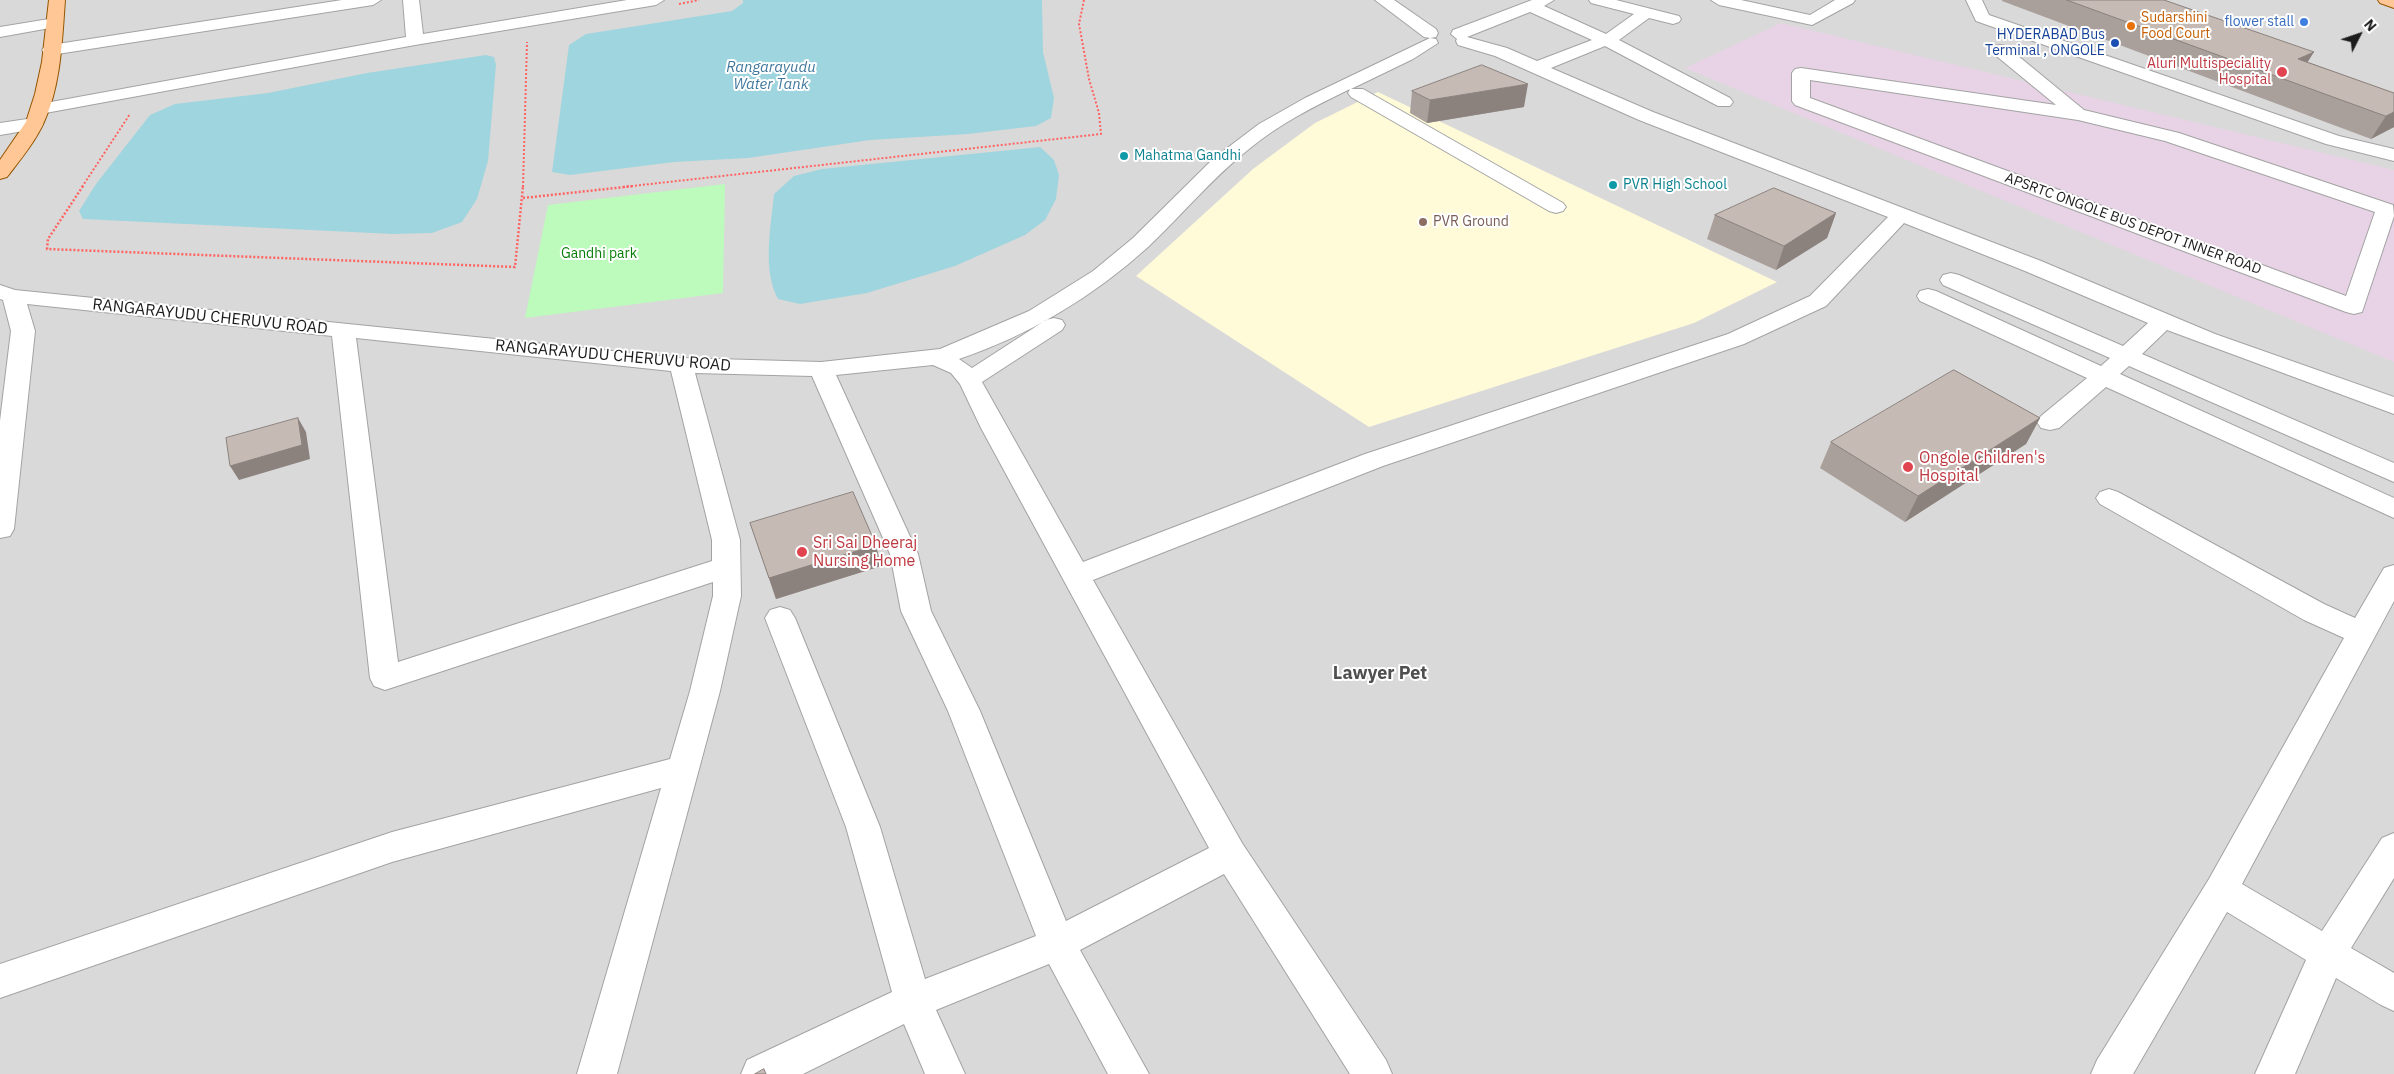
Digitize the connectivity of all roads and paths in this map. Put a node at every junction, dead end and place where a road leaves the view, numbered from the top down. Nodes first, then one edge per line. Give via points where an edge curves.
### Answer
1 (57, 0) edge
2 (373, 0) edge
3 (411, 0) edge
4 (656, 0) edge
5 (1084, 0) edge
6 (1383, 0) edge
7 (1597, 0) edge
8 (1719, 0) edge
9 (1848, 0) edge
10 (1974, 0) edge
11 (2386, 0) edge
12 (1539, 3) edge
13 (2394, 4) edge
14 (1645, 13) junction
15 (1673, 19) dead end
16 (55, 23) junction
17 (0, 32) edge
18 (527, 34) dead end
19 (415, 40) junction
20 (1446, 40) junction
21 (1606, 40) junction
22 (52, 50) junction
23 (2000, 50) dead end
24 (1538, 67) junction
25 (1357, 93) junction
26 (1724, 102) dead end
27 (132, 111) dead end
28 (2078, 114) junction
29 (37, 117) junction
30 (0, 129) edge
31 (2394, 155) edge
32 (0, 172) edge
33 (524, 198) junction
34 (1556, 207) dead end
35 (1901, 215) junction
36 (1951, 280) dead end
37 (6, 294) edge
38 (1928, 296) dead end
39 (2163, 321) junction
40 (343, 330) junction
41 (2128, 355) junction
42 (940, 359) junction
43 (681, 365) junction
44 (821, 369) junction
45 (2104, 376) junction
46 (969, 380) junction
47 (2394, 406) edge
48 (2050, 422) dead end
49 (2394, 473) edge
50 (2109, 498) dead end
51 (2394, 509) edge
52 (0, 529) edge
53 (727, 567) junction
54 (2394, 575) edge
55 (1076, 576) junction
56 (780, 618) dead end
57 (2362, 634) junction
58 (683, 769) junction
59 (2394, 848) edge
60 (1230, 854) junction
61 (2221, 890) junction
62 (1057, 944) junction
63 (2328, 953) junction
64 (0, 980) edge
65 (2394, 993) edge
66 (913, 1001) junction
67 (598, 1074) edge
68 (761, 1074) edge
69 (945, 1074) edge
70 (1129, 1074) edge
71 (1372, 1074) edge
72 (2110, 1074) edge
73 (2275, 1074) edge

1 - 16 main road
2 - 22 street
3 - 19 street
4 - 19 street
5 - 33 path via 1079,24 1089,80 1099,113 1100,134
6 - 20 street
7 - 14 street
8 - 9 street via 1812,20
10 - 31 street via 1982,18 2333,140
11 - 13 main road
12 - 20 street
12 - 21 street
14 - 15 street
14 - 21 street via 1622,32
16 - 17 street
16 - 22 main road
18 - 33 path
19 - 29 street
20 - 24 street via 1501,52
20 - 25 street
20 - 42 street, RANGARAYUDU CHERUVU ROAD via 1282,118 1244,143 1102,276 1032,320
21 - 24 street
21 - 26 street
22 - 29 main road
23 - 28 street, APSRTC ONGOLE BUS DEPOT INNER ROAD
24 - 35 street via 1646,116
25 - 34 street
25 - 46 street via 1289,130 1232,170 1108,285
27 - 33 path via 48,239 47,249 515,267
28 - 28 street, APSRTC ONGOLE BUS DEPOT INNER ROAD via 2172,138 2386,209 2354,307 1802,101 1801,73
29 - 30 street
29 - 32 main road
35 - 39 street
35 - 55 street via 1818,301 1736,339 1374,460
36 - 41 street
37 - 40 street, RANGARAYUDU CHERUVU ROAD
37 - 52 street via 23,331
38 - 45 street
39 - 41 street
39 - 47 street
40 - 43 street, RANGARAYUDU CHERUVU ROAD
40 - 53 street via 386,678
41 - 45 street
41 - 49 street
42 - 44 street, RANGARAYUDU CHERUVU ROAD
42 - 46 street via 959,368
43 - 44 street, RANGARAYUDU CHERUVU ROAD
43 - 53 street via 726,540
44 - 62 street via 904,554 916,611 964,711
45 - 48 street
45 - 51 street
46 - 55 street
50 - 57 street via 2314,612
53 - 58 street via 727,596
54 - 57 street
55 - 60 street
56 - 66 street via 863,826
57 - 61 street
58 - 64 street via 392,847
58 - 67 street
59 - 63 street
60 - 62 street
60 - 71 street
61 - 63 street
61 - 72 street
62 - 66 street
62 - 70 street
63 - 65 street
63 - 73 street
66 - 68 street
66 - 69 street

